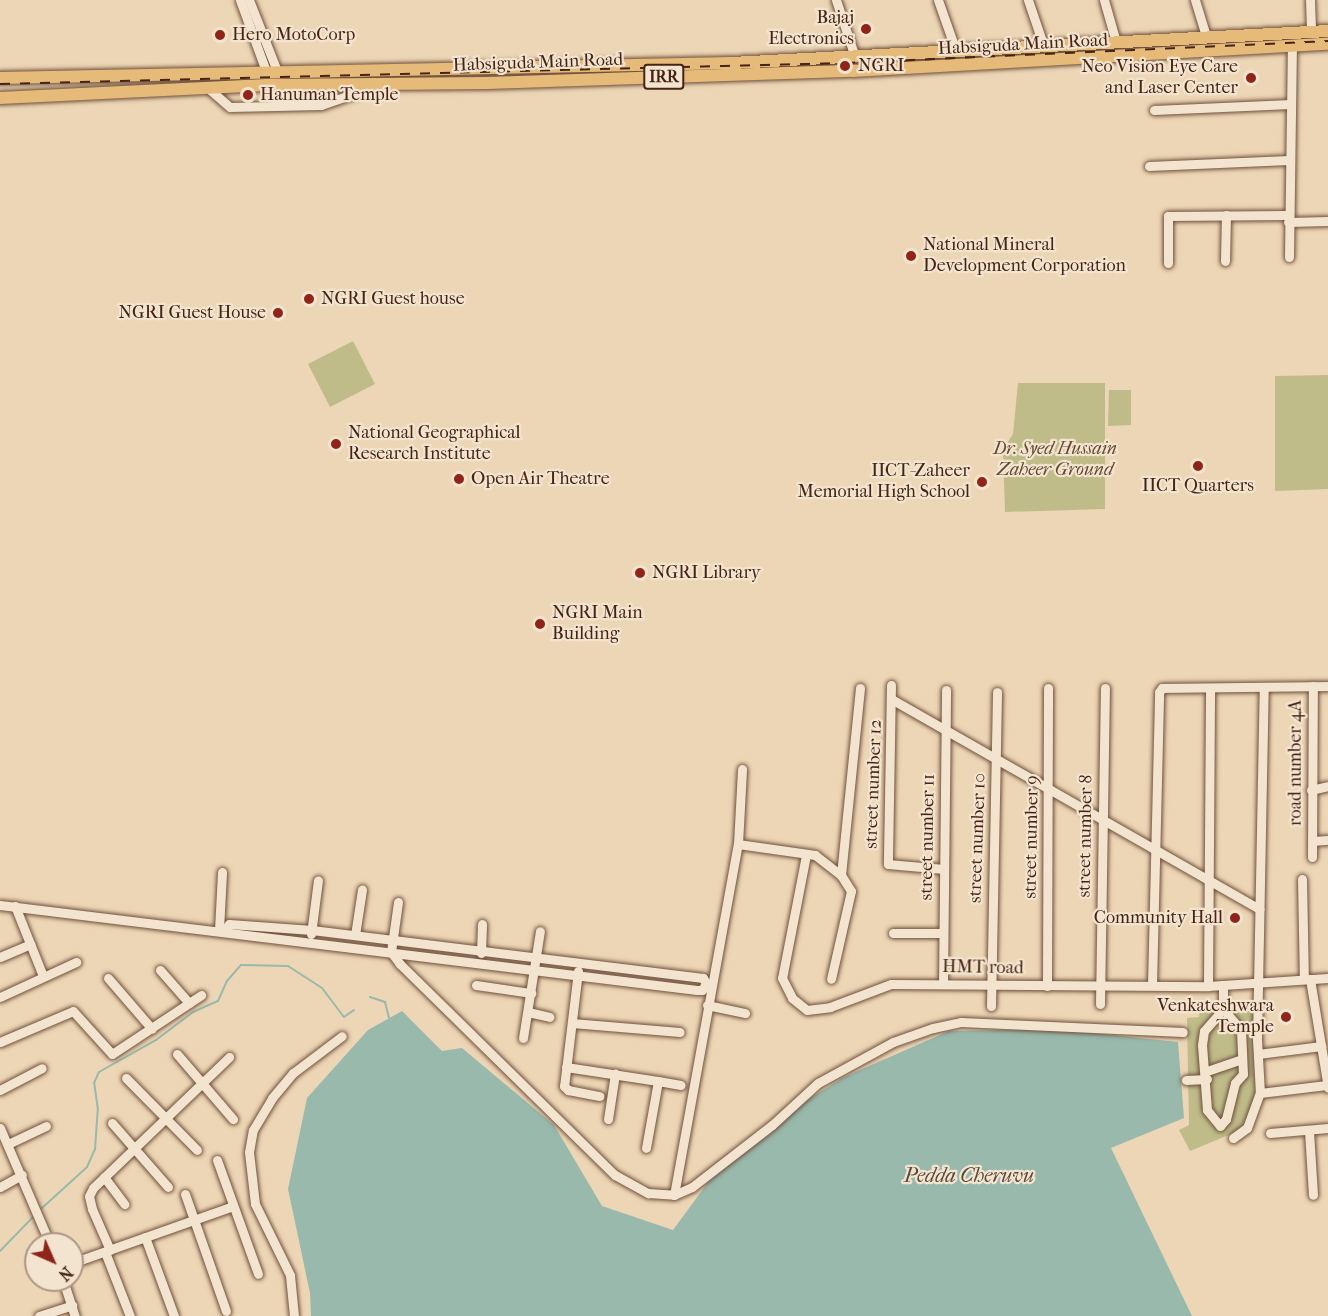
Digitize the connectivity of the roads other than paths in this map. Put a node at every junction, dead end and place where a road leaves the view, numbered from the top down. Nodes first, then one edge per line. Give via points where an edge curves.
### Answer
1 (240, 0) edge
2 (249, 0) edge
3 (836, 0) edge
4 (938, 0) edge
5 (1028, 0) edge
6 (1104, 0) edge
7 (1195, 0) edge
8 (1310, 0) edge
9 (1328, 31) edge
10 (1311, 32) junction
11 (1280, 33) junction
12 (1206, 37) junction
13 (1116, 42) junction
14 (1328, 44) edge
15 (1044, 47) junction
16 (1286, 47) junction
17 (956, 51) junction
18 (855, 57) junction
19 (488, 66) junction
20 (272, 71) junction
21 (0, 78) edge
22 (486, 83) junction
23 (381, 84) junction
24 (208, 88) junction
25 (0, 98) edge
26 (1291, 104) junction
27 (1154, 110) dead end
28 (1289, 160) junction
29 (1149, 166) dead end
30 (1226, 215) junction
31 (1288, 219) junction
32 (1328, 220) edge
33 (1289, 257) dead end
34 (1226, 261) dead end
35 (1168, 264) dead end
36 (891, 685) dead end
37 (1313, 686) junction
38 (1328, 686) edge
39 (1264, 687) junction
40 (860, 688) dead end
41 (1048, 688) dead end
42 (1105, 688) dead end
43 (1210, 689) junction
44 (946, 690) dead end
45 (998, 692) dead end
46 (893, 700) junction
47 (946, 729) junction
48 (997, 759) junction
49 (742, 769) dead end
50 (1328, 786) edge
51 (1050, 788) junction
52 (1311, 790) junction
53 (1102, 818) junction
54 (1312, 840) junction
55 (1328, 840) edge
56 (738, 844) junction
57 (1155, 847) junction
58 (806, 855) junction
59 (1312, 857) dead end
60 (944, 869) junction
61 (222, 872) dead end
62 (841, 874) junction
63 (1302, 879) dead end
64 (318, 880) dead end
65 (1209, 880) junction
66 (362, 890) dead end
67 (398, 902) dead end
68 (0, 905) edge
69 (15, 906) junction
70 (1260, 909) junction
71 (482, 924) dead end
72 (222, 930) junction
73 (312, 930) junction
74 (540, 931) dead end
75 (893, 933) dead end
76 (943, 933) junction
77 (355, 935) junction
78 (393, 940) junction
79 (310, 941) junction
80 (30, 944) junction
81 (481, 950) junction
82 (391, 952) junction
83 (536, 956) junction
84 (0, 957) edge
85 (480, 961) junction
86 (76, 962) dead end
87 (579, 963) junction
88 (534, 969) junction
89 (160, 970) dead end
90 (662, 973) junction
91 (578, 975) junction
92 (43, 976) junction
93 (108, 978) dead end
94 (1328, 978) edge
95 (831, 979) dead end
96 (1307, 979) junction
97 (943, 984) junction
98 (991, 984) junction
99 (1258, 984) junction
100 (476, 985) dead end
101 (1100, 985) junction
102 (1152, 985) junction
103 (1223, 985) junction
104 (661, 986) junction
105 (1047, 986) junction
106 (1208, 986) junction
107 (531, 993) junction
108 (201, 995) dead end
109 (0, 997) edge
110 (189, 1003) junction
111 (1100, 1004) dead end
112 (707, 1005) junction
113 (991, 1006) dead end
114 (1223, 1009) junction
115 (528, 1012) junction
116 (745, 1013) dead end
117 (549, 1017) dead end
118 (572, 1023) junction
119 (152, 1029) junction
120 (680, 1032) dead end
121 (1183, 1032) dead end
122 (342, 1036) dead end
123 (523, 1038) dead end
124 (0, 1042) edge
125 (1321, 1046) junction
126 (177, 1054) dead end
127 (1258, 1054) junction
128 (229, 1057) dead end
129 (1242, 1059) junction
130 (566, 1067) junction
131 (42, 1068) dead end
132 (615, 1074) junction
133 (1207, 1075) junction
134 (126, 1078) dead end
135 (1186, 1080) dead end
136 (658, 1081) junction
137 (202, 1083) junction
138 (681, 1085) dead end
139 (1327, 1087) edge
140 (0, 1090) edge
141 (1260, 1093) junction
142 (599, 1096) dead end
143 (233, 1119) dead end
144 (608, 1119) dead end
145 (166, 1120) junction
146 (112, 1123) dead end
147 (46, 1126) dead end
148 (1328, 1128) edge
149 (1309, 1131) junction
150 (1270, 1133) dead end
151 (3, 1137) edge
152 (1233, 1138) dead end
153 (646, 1148) dead end
154 (134, 1149) junction
155 (197, 1150) dead end
156 (217, 1160) dead end
157 (22, 1175) junction
158 (104, 1177) junction
159 (168, 1186) dead end
160 (0, 1187) edge
161 (185, 1194) dead end
162 (674, 1195) junction
163 (1313, 1195) dead end
164 (124, 1204) dead end
165 (233, 1206) junction
166 (194, 1220) junction
167 (46, 1232) edge
168 (145, 1237) junction
169 (108, 1251) junction
170 (84, 1259) edge
171 (258, 1274) dead end
172 (67, 1292) edge
173 (72, 1305) junction
174 (226, 1311) dead end
175 (39, 1316) edge
176 (75, 1316) edge
177 (130, 1316) edge
178 (174, 1316) edge
179 (294, 1316) edge

1 - 20 street
2 - 20 street
3 - 18 street
4 - 17 street
5 - 15 street
6 - 13 street
7 - 12 street
8 - 10 street
9 - 10 main road, Habsiguda Main Road / IRR
10 - 11 main road, Habsiguda Main Road / IRR
11 - 12 main road, Habsiguda Main Road / IRR
11 - 16 main road
12 - 13 main road, Habsiguda Main Road / IRR
13 - 15 main road, Habsiguda Main Road / IRR
14 - 16 main road, Habsiguda Main Road / IRR
15 - 17 main road, Habsiguda Main Road / IRR
16 - 22 main road, Habsiguda Main Road / IRR via 973,66
16 - 26 street
17 - 18 main road, Habsiguda Main Road / IRR
18 - 19 main road, Habsiguda Main Road / IRR
19 - 20 main road, Habsiguda Main Road / IRR
19 - 22 main road
20 - 21 main road, Habsiguda Main Road / IRR
22 - 23 main road, Habsiguda Main Road / IRR
23 - 24 main road, Habsiguda Main Road / IRR
23 - 24 street via 321,105 230,107
24 - 25 main road, Habsiguda Main Road / IRR
26 - 27 street
26 - 28 street
28 - 29 street
28 - 31 street
30 - 31 street
30 - 34 street
30 - 35 street via 1168,216
31 - 32 street
31 - 33 street
36 - 46 street, street number 12
37 - 38 street
37 - 39 street
37 - 52 street, road number 4A
39 - 43 street
39 - 70 street
40 - 62 street, street number 12
41 - 51 street, street number 9
42 - 53 street, street number 8
43 - 57 street via 1162,688 1157,697
43 - 65 street
44 - 47 street, street number 11
45 - 48 street, street number 10
46 - 47 street
46 - 60 street, street number 12 via 888,864
47 - 48 street
47 - 60 street, street number 11
48 - 51 street
48 - 98 street, street number 10
49 - 56 street
50 - 52 street
51 - 53 street
51 - 105 street, street number 9
52 - 54 street, road number 4A
53 - 57 street
53 - 101 street, street number 8
54 - 55 street
54 - 59 street, road number 4A
56 - 58 street
56 - 112 street
57 - 65 street
57 - 102 street
58 - 62 street via 815,855
58 - 97 street, HMT road via 782,978 792,998 807,1010 830,1007 891,984
60 - 76 street, street number 11
61 - 72 street
62 - 95 street, street number 12 via 850,891
63 - 96 street
64 - 73 street
65 - 70 street
65 - 106 street
66 - 77 street
67 - 78 street
68 - 69 street
69 - 72 street
69 - 80 street
70 - 99 street
71 - 81 street
72 - 73 street via 229,924
72 - 79 street
73 - 77 street
73 - 79 street
74 - 83 street
75 - 76 street
76 - 97 street, street number 11
77 - 78 street
78 - 81 street
78 - 82 street
79 - 82 street
80 - 84 street
80 - 92 street
81 - 83 street
81 - 85 street
82 - 85 street
82 - 162 street via 415,981 615,1175 648,1193
83 - 87 street
83 - 88 street
85 - 88 street
86 - 92 street
87 - 90 street
87 - 91 street
88 - 91 street
88 - 107 street
89 - 110 street
90 - 104 street
90 - 104 street via 703,978 706,983 702,990
91 - 104 street
91 - 118 street
92 - 109 street
93 - 119 street
94 - 96 street, HMT road
96 - 99 street, HMT road
96 - 125 street
97 - 98 street, HMT road
98 - 105 street, HMT road
98 - 113 street, street number 10
99 - 103 street, HMT road
99 - 127 street
100 - 107 street
101 - 102 street, HMT road
101 - 105 street, HMT road
101 - 111 street, street number 8
102 - 106 street, HMT road
103 - 106 street, HMT road
103 - 114 street
107 - 115 street
108 - 110 street
110 - 119 street
112 - 116 street
112 - 162 street
114 - 129 street via 1241,1030
114 - 133 street via 1204,1031
115 - 117 street
115 - 123 street
118 - 120 street
118 - 130 street
119 - 124 street via 112,1054 70,1011
121 - 162 street via 961,1022 933,1028 893,1042 818,1083 714,1170
122 - 179 street via 294,1073 272,1098 253,1130 249,1152 255,1204 290,1275
125 - 127 street
125 - 139 street
126 - 137 street
127 - 141 street
128 - 137 street
129 - 133 street
129 - 133 street via 1243,1074 1235,1083 1220,1130 1207,1110
130 - 132 street
130 - 142 street via 565,1088
131 - 140 street
132 - 136 street
132 - 144 street
133 - 135 street
134 - 145 street
136 - 138 street
136 - 153 street
137 - 143 street
137 - 145 street
139 - 141 street
141 - 152 street via 1247,1128
145 - 154 street
145 - 155 street
146 - 154 street
147 - 151 street
148 - 149 street
149 - 150 street
149 - 163 street
151 - 157 street
154 - 158 street
154 - 159 street
156 - 165 street
157 - 160 street
157 - 167 street
158 - 164 street
158 - 169 street via 89,1196
161 - 166 street
165 - 166 street
165 - 171 street
166 - 168 street
166 - 174 street
168 - 169 street
168 - 178 street
169 - 170 street
169 - 177 street
172 - 173 street
173 - 175 street
173 - 176 street

